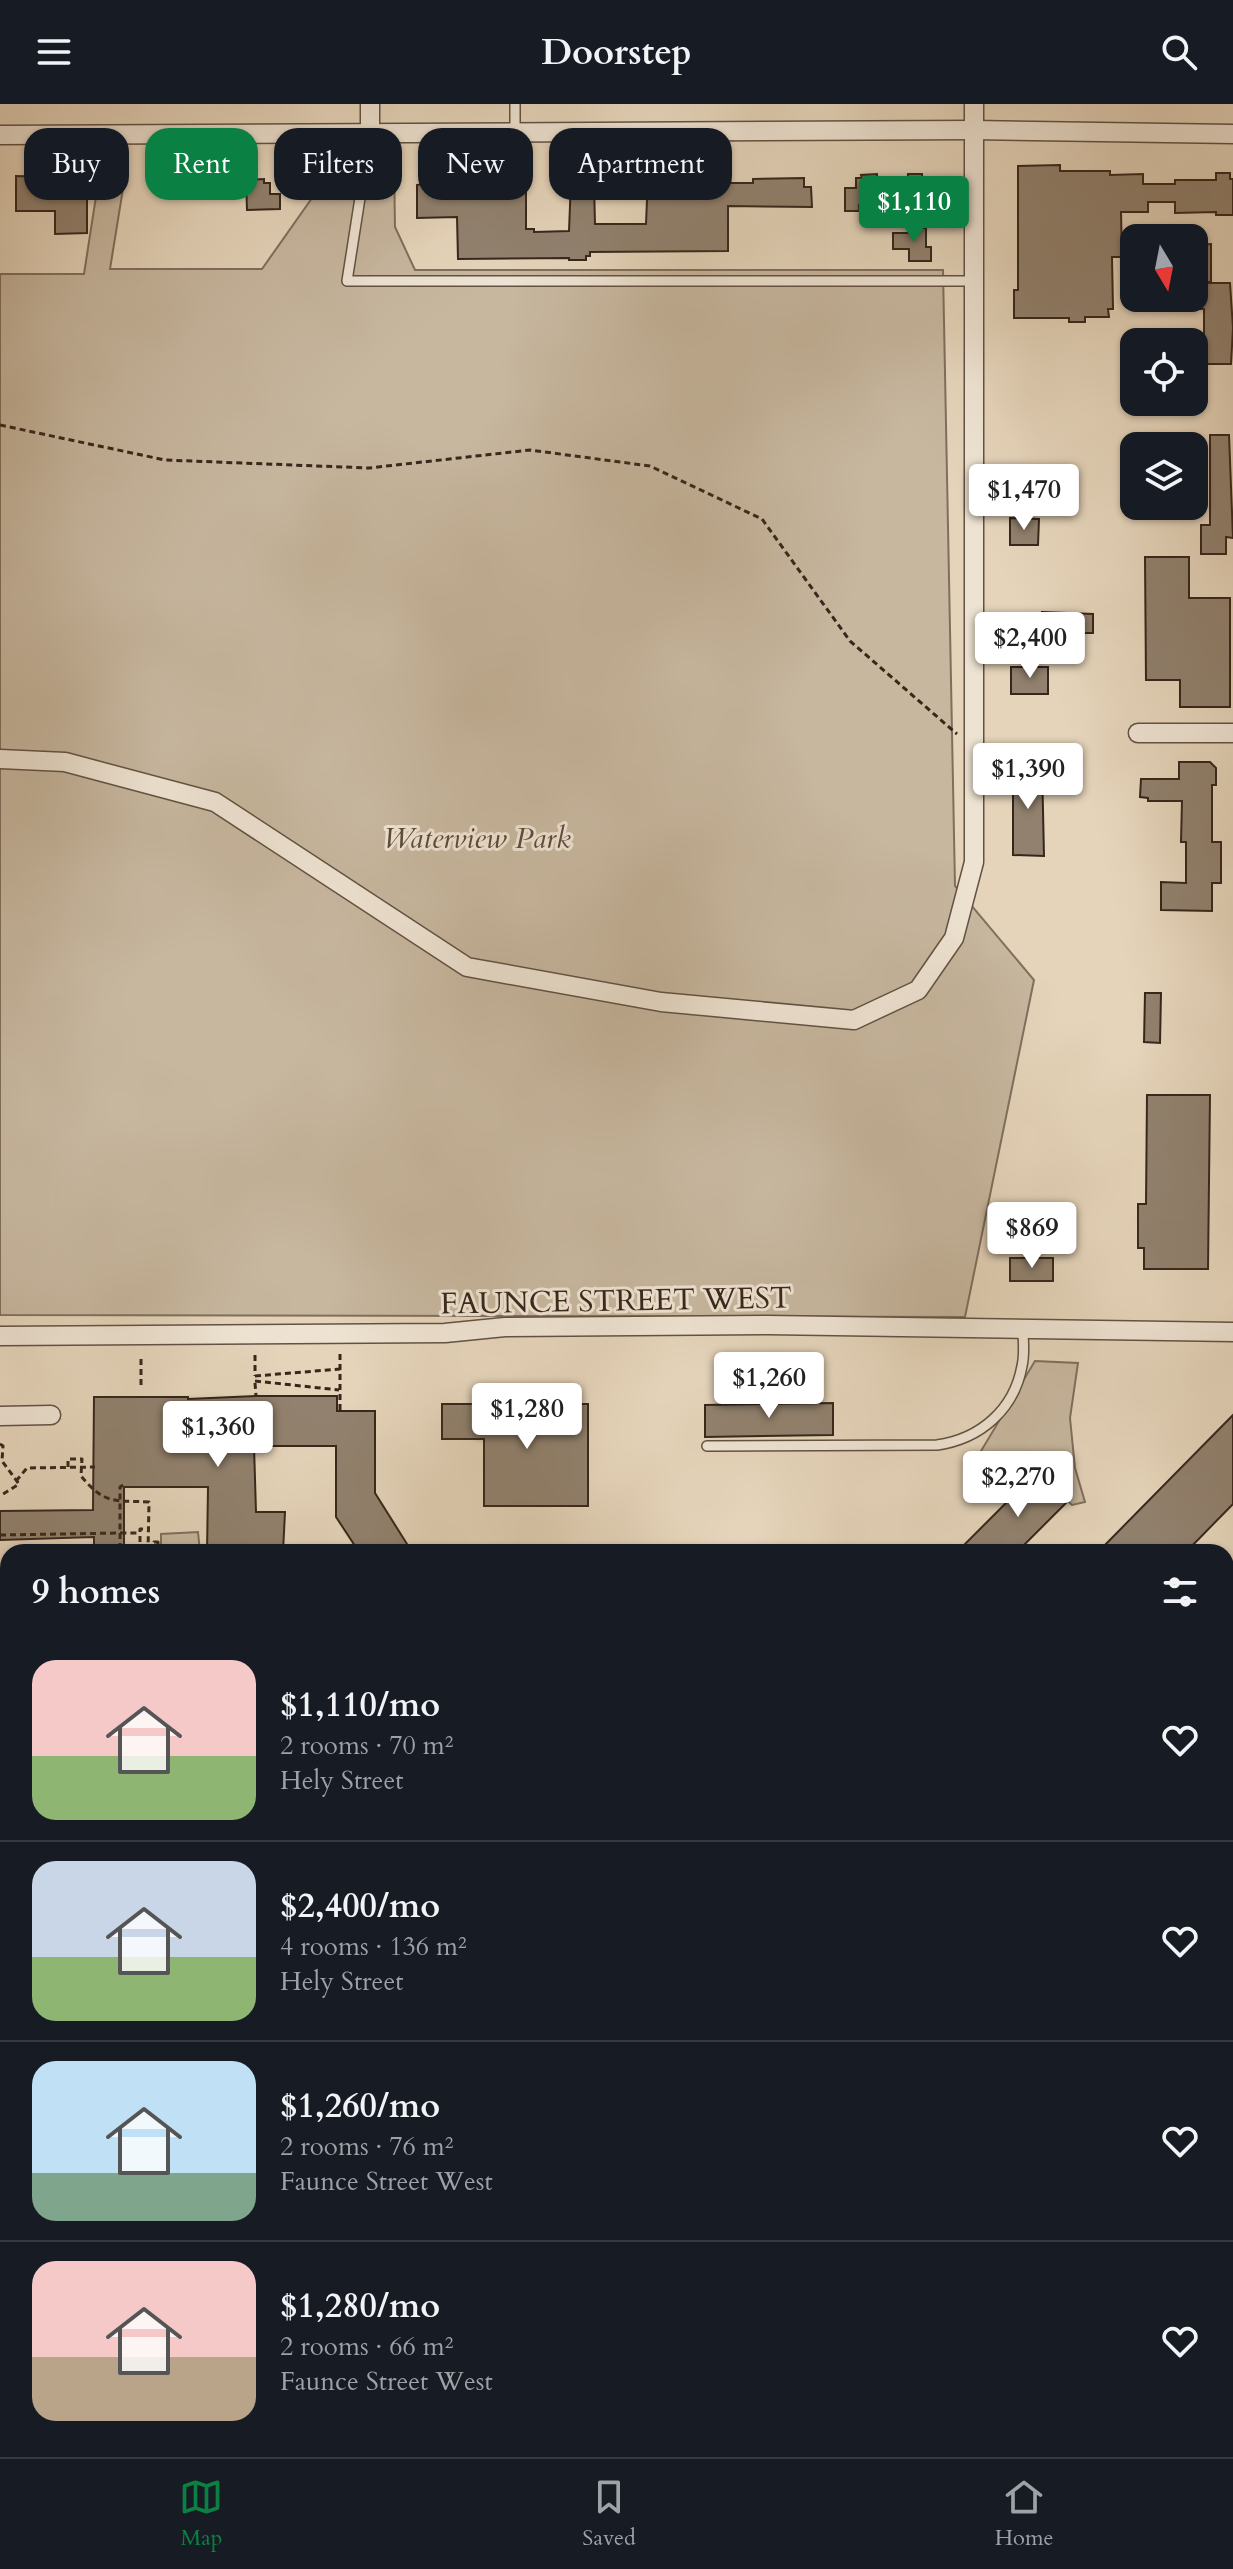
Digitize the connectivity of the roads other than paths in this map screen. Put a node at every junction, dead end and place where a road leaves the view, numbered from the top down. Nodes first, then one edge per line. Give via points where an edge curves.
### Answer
1 (370, 104) edge
2 (515, 104) edge
3 (974, 104) edge
4 (370, 128) edge
5 (515, 128) edge
6 (974, 130) junction
7 (274, 134) edge
8 (533, 134) edge
9 (1233, 134) edge
10 (0, 135) edge
11 (360, 200) edge
12 (974, 281) junction
13 (1138, 733) dead end
14 (1233, 733) edge
15 (0, 759) edge
16 (1023, 1329) junction
17 (1233, 1332) edge
18 (0, 1336) edge
19 (51, 1415) dead end
20 (0, 1416) edge
21 (707, 1446) dead end

1 - 4 street
2 - 5 lane
3 - 6 street
6 - 8 street
6 - 9 street
6 - 12 street
7 - 10 street
11 - 12 lane via 347,281
12 - 15 street via 974,862 954,938 918,990 854,1020 661,1002 467,967 215,802 65,762
13 - 14 street
16 - 17 street, FAUNCE STREET WEST
16 - 18 street, FAUNCE STREET WEST via 737,1325
16 - 21 lane via 1023,1364 1011,1395 993,1421 966,1439 937,1445
19 - 20 street

